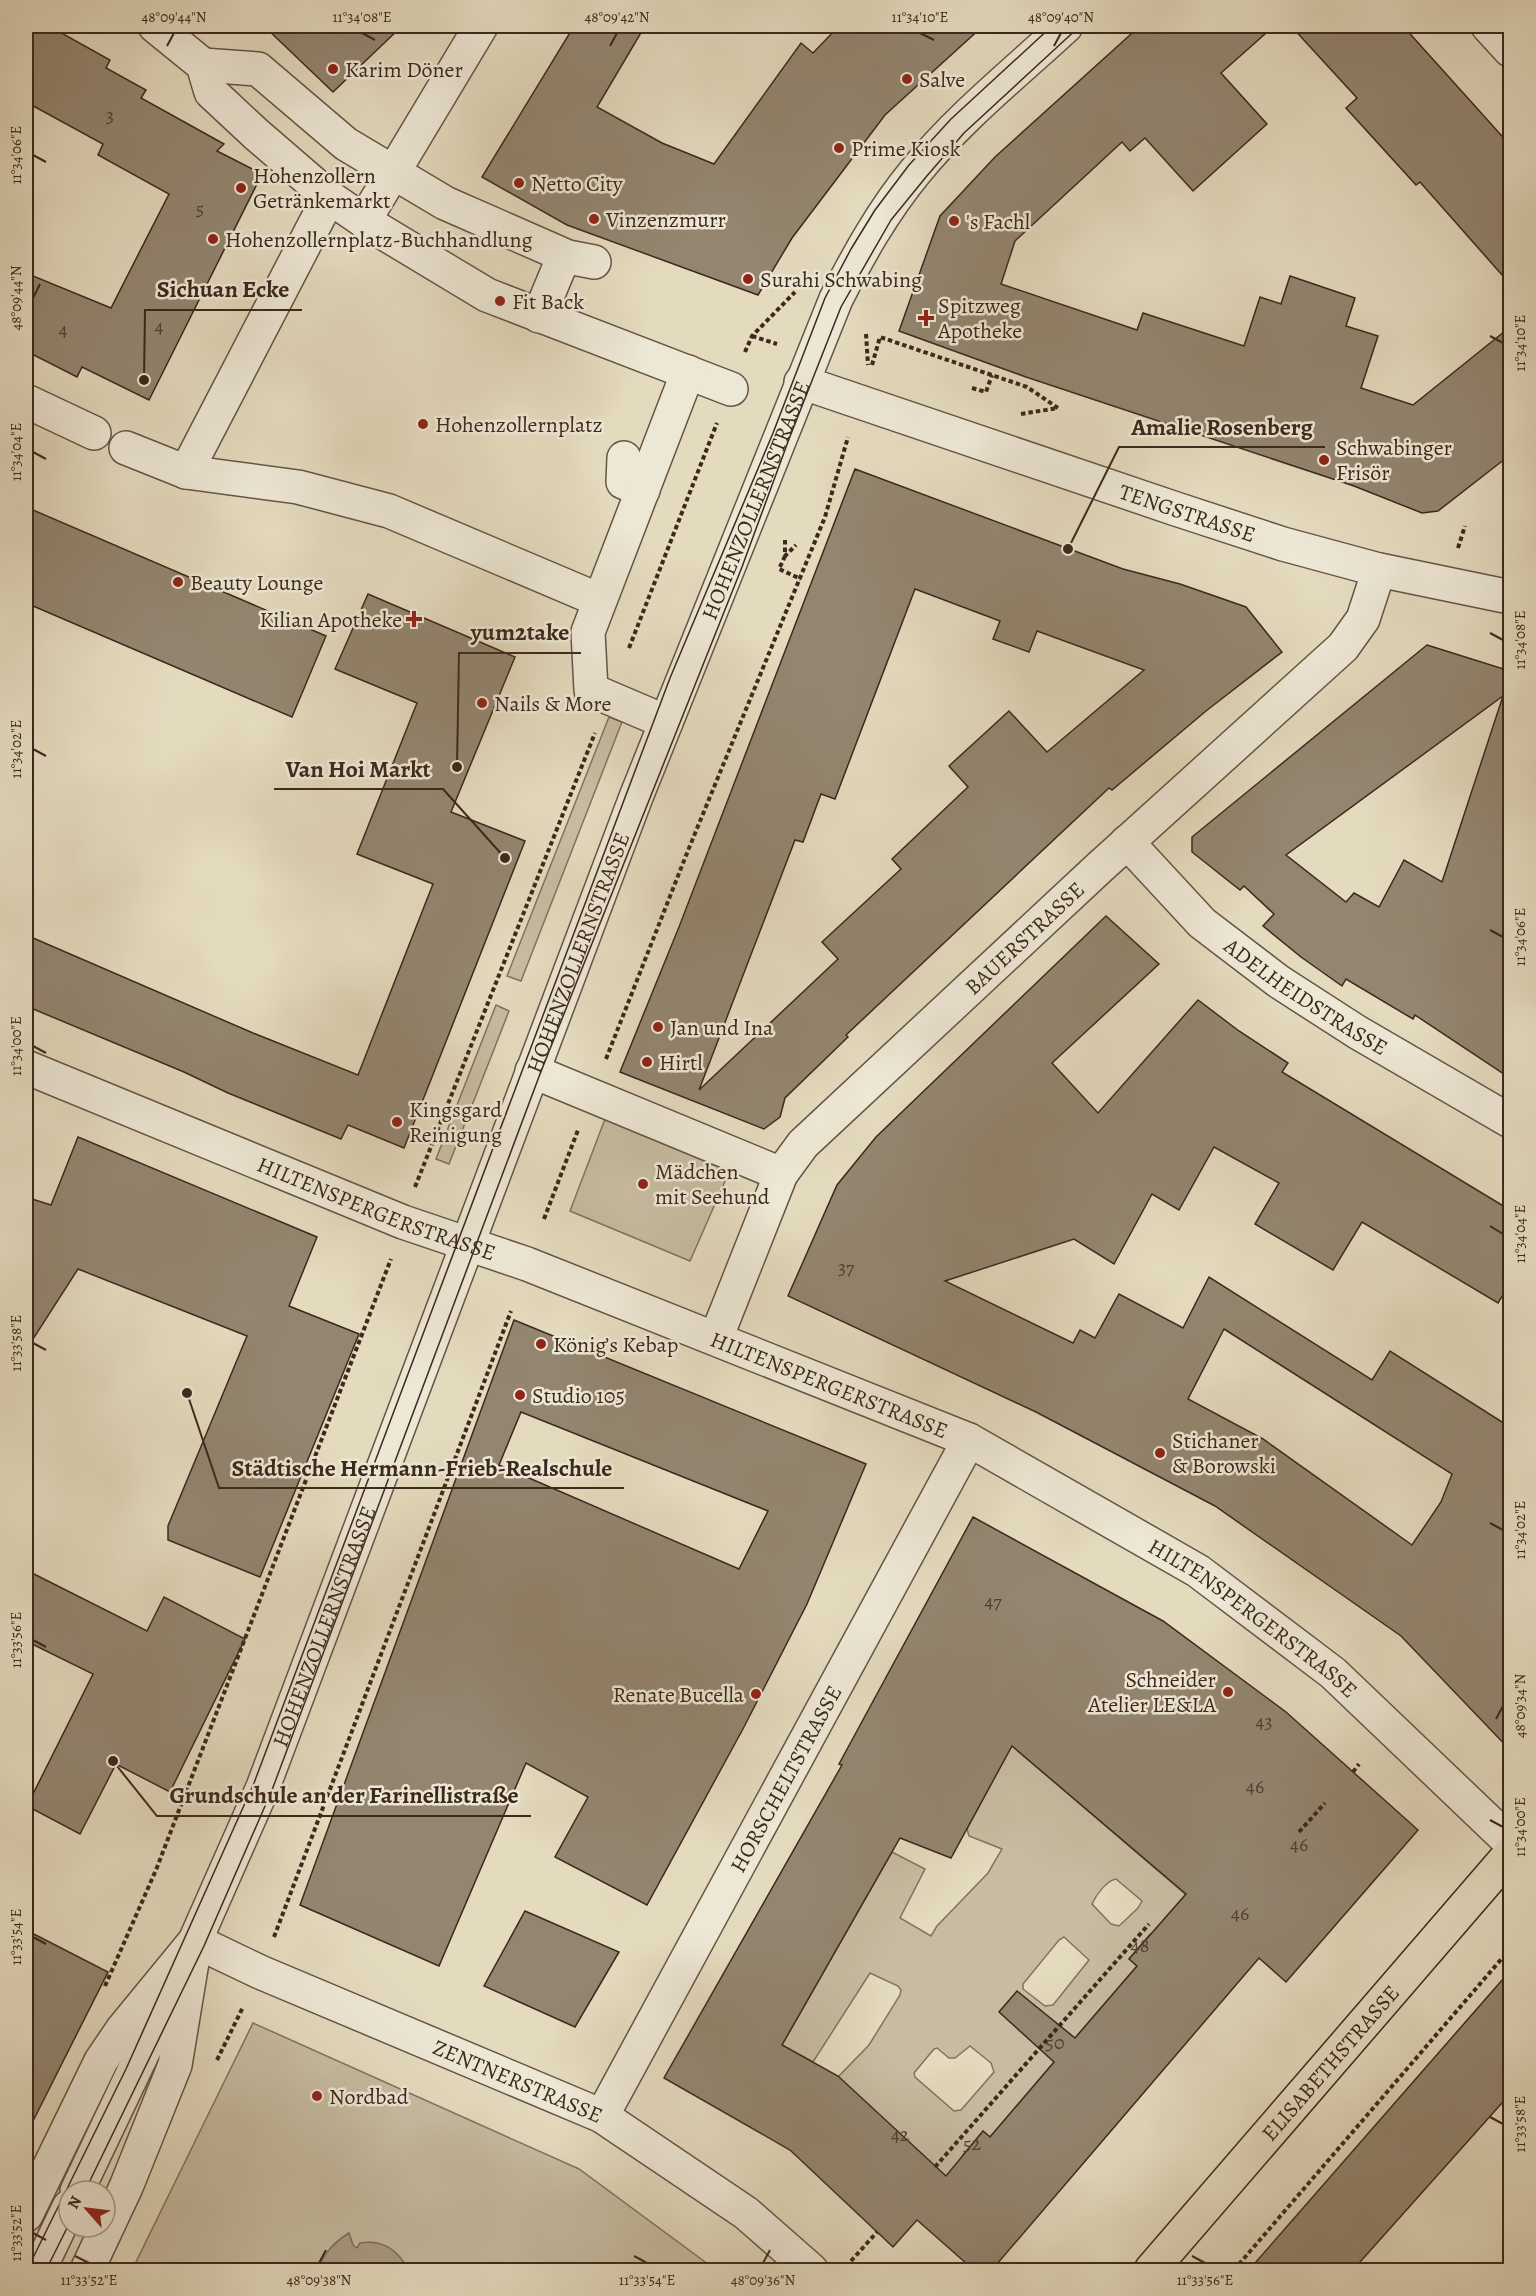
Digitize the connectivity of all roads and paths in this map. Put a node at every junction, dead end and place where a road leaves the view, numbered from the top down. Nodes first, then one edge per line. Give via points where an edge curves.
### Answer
1 (155, 26) edge
2 (481, 26) edge
3 (1066, 26) edge
4 (1488, 26) edge
5 (1510, 50) edge
6 (203, 65) junction
7 (247, 102) dead end
8 (256, 134) junction
9 (394, 173) junction
10 (329, 197) junction
11 (364, 221) junction
12 (539, 316) junction
13 (752, 336) dead end
14 (688, 372) junction
15 (992, 375) junction
16 (801, 382) junction
17 (864, 388) junction
18 (972, 388) dead end
19 (731, 389) junction
20 (26, 401) edge
21 (1058, 408) dead end
22 (94, 433) dead end
23 (126, 448) dead end
24 (186, 472) junction
25 (785, 540) dead end
26 (796, 545) dead end
27 (785, 556) junction
28 (1379, 570) junction
29 (801, 579) junction
30 (1509, 593) edge
31 (599, 600) junction
32 (609, 698) junction
33 (666, 722) junction
34 (1127, 842) junction
35 (605, 1063) dead end
36 (532, 1071) junction
37 (31, 1079) edge
38 (583, 1120) dead end
39 (1510, 1121) edge
40 (781, 1174) junction
41 (544, 1220) dead end
42 (403, 1222) junction
43 (466, 1244) junction
44 (511, 1311) dead end
45 (716, 1338) junction
46 (969, 1440) junction
47 (1359, 1764) dead end
48 (1353, 1772) dead end
49 (1325, 1803) dead end
50 (1299, 1832) dead end
51 (1510, 1842) edge
52 (1510, 1854) edge
53 (1149, 1924) dead end
54 (195, 1941) junction
55 (1510, 1949) edge
56 (260, 1972) junction
57 (100, 1995) dead end
58 (602, 2116) junction
59 (935, 2167) dead end
60 (83, 2179) edge
61 (26, 2215) edge
62 (877, 2232) dead end
63 (57, 2233) edge
64 (852, 2260) dead end
65 (39, 2271) edge
66 (87, 2271) edge
67 (811, 2271) edge
68 (1151, 2271) edge
69 (1234, 2271) edge

1 - 6 street
2 - 9 street
3 - 16 street, HOHENZOLLERNSTRASSE via 958,126 916,171 883,215 836,299
4 - 5 street
6 - 8 street via 211,92
6 - 9 street via 258,69 346,144
7 - 8 street via 268,120
8 - 10 street
9 - 11 street
9 - 12 street via 445,203 579,262
10 - 11 street
10 - 24 street
11 - 12 street via 487,295
12 - 14 street
13 - 19 path
14 - 19 street
14 - 31 street via 632,472
15 - 17 path via 880,337
15 - 18 path via 986,392
15 - 21 path via 1027,387
16 - 17 street, TENGSTRASSE
16 - 33 street, HOHENZOLLERNSTRASSE
17 - 28 street, TENGSTRASSE via 1176,509
17 - 29 path via 825,517
19 - 32 path
20 - 22 street
23 - 24 street
24 - 31 street via 298,487 389,511
25 - 27 path
26 - 27 path
27 - 29 path via 779,569
28 - 30 street, TENGSTRASSE
28 - 34 street, BAUERSTRASSE via 1363,618 1343,646
29 - 35 path
31 - 32 street via 588,632 591,690
32 - 33 street
32 - 42 path
33 - 36 street, HOHENZOLLERNSTRASSE
34 - 39 street, ADELHEIDSTRASSE via 1202,923 1278,981
34 - 40 street, BAUERSTRASSE via 803,1143
36 - 40 street
36 - 43 street, HOHENZOLLERNSTRASSE
37 - 42 street, HILTENSPERGERSTRASSE
38 - 41 path
40 - 45 street, BAUERSTRASSE
42 - 43 street, HILTENSPERGERSTRASSE
42 - 57 path via 156,1870
43 - 45 street, HILTENSPERGERSTRASSE
43 - 54 street, HOHENZOLLERNSTRASSE via 263,1787
44 - 56 path
45 - 46 street, HILTENSPERGERSTRASSE
46 - 51 street, HILTENSPERGERSTRASSE via 1198,1571 1333,1672
46 - 58 street, HORSCHELTSTRASSE
47 - 48 path
49 - 50 path
52 - 68 main road, ELISABETHSTRASSE
53 - 59 path
54 - 56 street, ZENTNERSTRASSE
54 - 60 street
54 - 61 street, HOHENZOLLERNSTRASSE via 101,2061
54 - 66 street, HOHENZOLLERNSTRASSE via 175,2065
55 - 69 path
56 - 58 street, ZENTNERSTRASSE
58 - 67 street, ZENTNERSTRASSE via 746,2213
62 - 64 path
63 - 65 street

